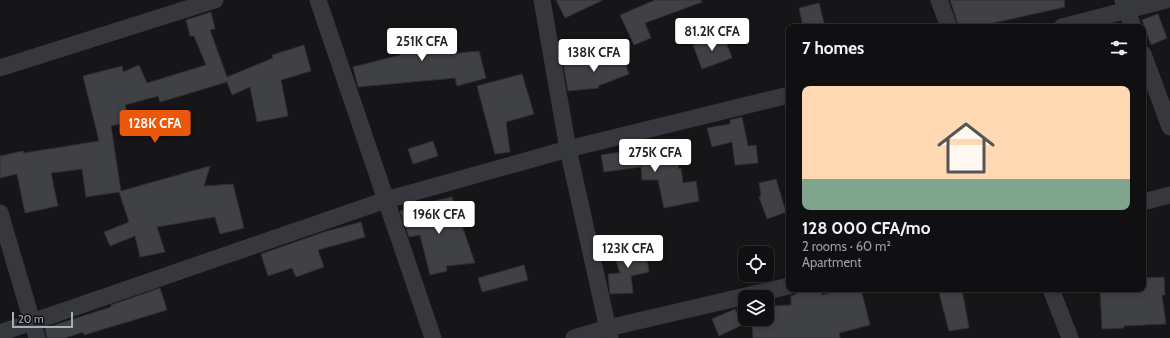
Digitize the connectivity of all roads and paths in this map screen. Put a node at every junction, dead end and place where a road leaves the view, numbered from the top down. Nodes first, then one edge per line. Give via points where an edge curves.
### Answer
1 (215, 0) edge
2 (318, 0) edge
3 (542, 0) edge
4 (939, 0) edge
5 (1166, 0) edge
6 (1125, 5) edge
7 (947, 24) edge
8 (1071, 24) edge
9 (1132, 24) edge
10 (1146, 62) edge
11 (0, 68) edge
12 (786, 96) edge
13 (1170, 127) edge
14 (568, 150) junction
15 (1170, 195) edge
16 (386, 200) junction
17 (1146, 201) edge
18 (0, 213) edge
19 (786, 287) edge
20 (1052, 292) edge
21 (32, 322) junction
22 (0, 333) edge
23 (609, 333) edge
24 (37, 338) edge
25 (433, 338) edge
26 (574, 338) edge
27 (1070, 338) edge

1 - 11 street
2 - 16 street
3 - 14 street
4 - 7 street
5 - 6 street
6 - 8 street
6 - 9 street
10 - 13 street
12 - 14 street
14 - 16 street
14 - 23 street
15 - 17 street
16 - 21 street
16 - 25 street
18 - 21 street
19 - 23 street
20 - 27 street
21 - 22 street
21 - 24 street
23 - 26 street

